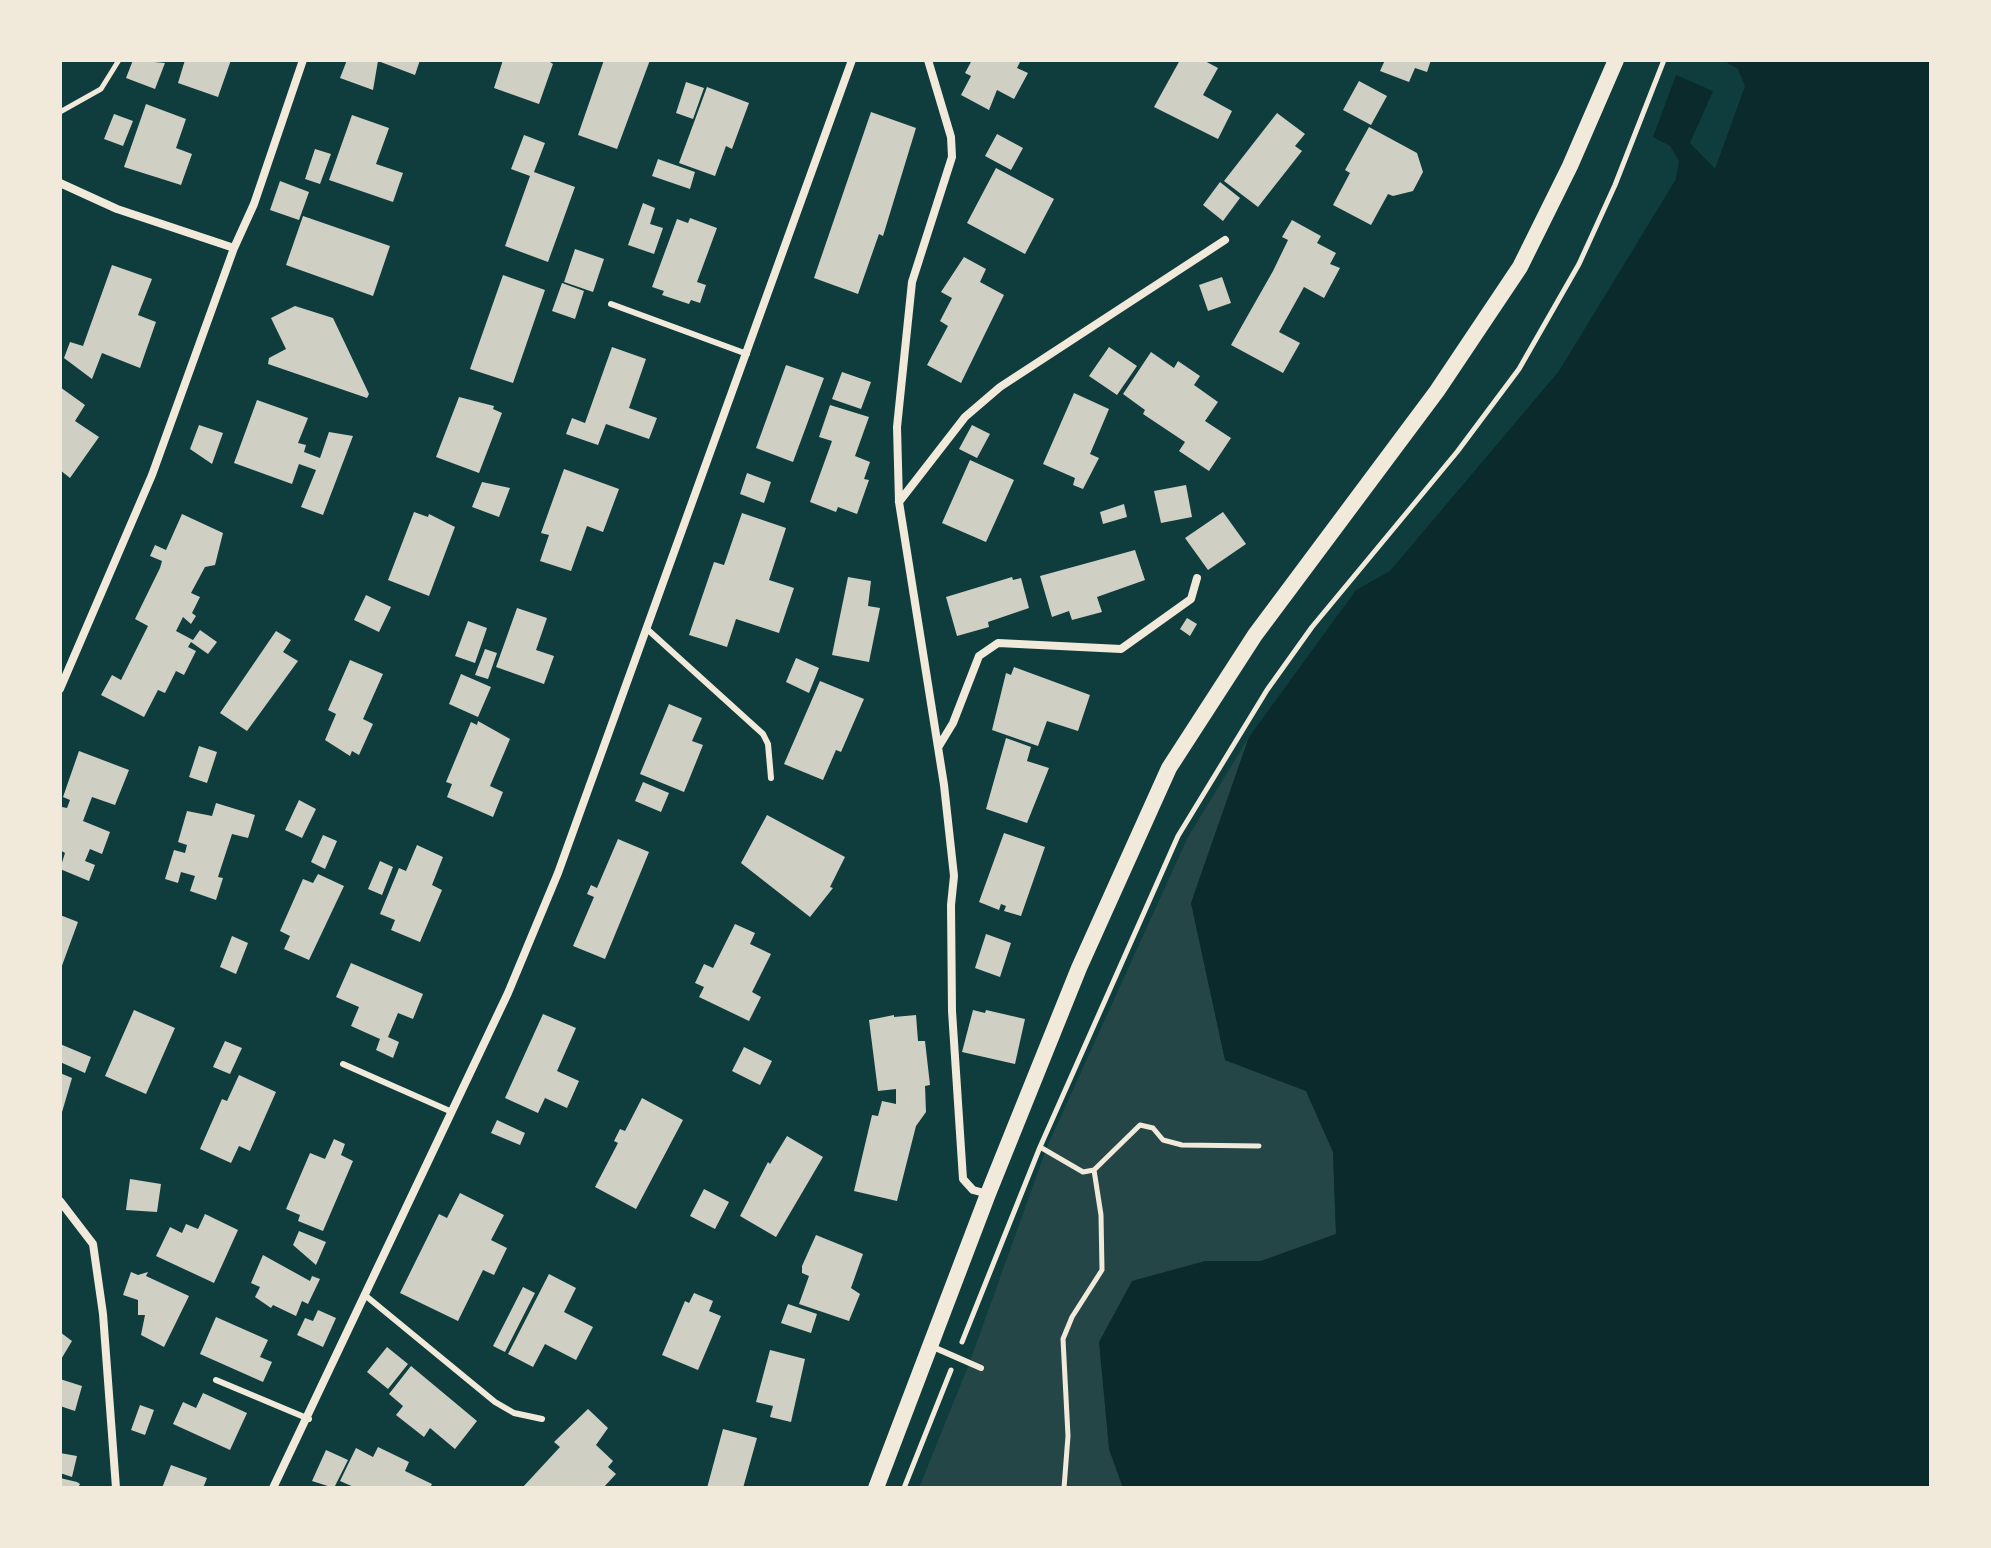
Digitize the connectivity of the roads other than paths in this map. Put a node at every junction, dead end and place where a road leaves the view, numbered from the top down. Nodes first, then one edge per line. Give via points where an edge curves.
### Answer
1 (303, 60) edge
2 (852, 60) edge
3 (928, 60) edge
4 (1616, 60) edge
5 (60, 183) edge
6 (1225, 240) dead end
7 (234, 248) junction
8 (611, 304) dead end
9 (747, 354) junction
10 (899, 502) junction
11 (1197, 578) dead end
12 (647, 629) junction
13 (61, 685) edge
14 (938, 746) junction
15 (771, 778) dead end
16 (343, 1064) dead end
17 (452, 1112) junction
18 (988, 1194) junction
19 (60, 1201) edge
20 (366, 1296) junction
21 (931, 1346) junction
22 (981, 1368) dead end
23 (216, 1380) dead end
24 (309, 1419) junction
25 (542, 1419) dead end
26 (116, 1488) edge
27 (273, 1488) edge
28 (876, 1488) edge

1 - 7 street
2 - 9 street
3 - 10 street via 952,157 912,282 897,427
4 - 18 main road via 1520,267 1437,391 1255,635 1169,768 1079,968
5 - 7 street via 117,209
6 - 10 street via 1000,387 965,417
7 - 13 street via 152,475
8 - 9 lane
9 - 12 street
10 - 14 street
11 - 14 street via 1191,599 1121,649 998,643 979,656 953,723
12 - 15 lane via 763,734
12 - 17 street via 558,873
14 - 18 street via 954,876 952,1011 963,1179 973,1190
16 - 17 lane
17 - 20 street
18 - 21 main road
19 - 26 street via 93,1244
20 - 24 street
20 - 25 lane via 495,1402
21 - 22 lane
21 - 28 main road
23 - 24 lane
24 - 27 street

